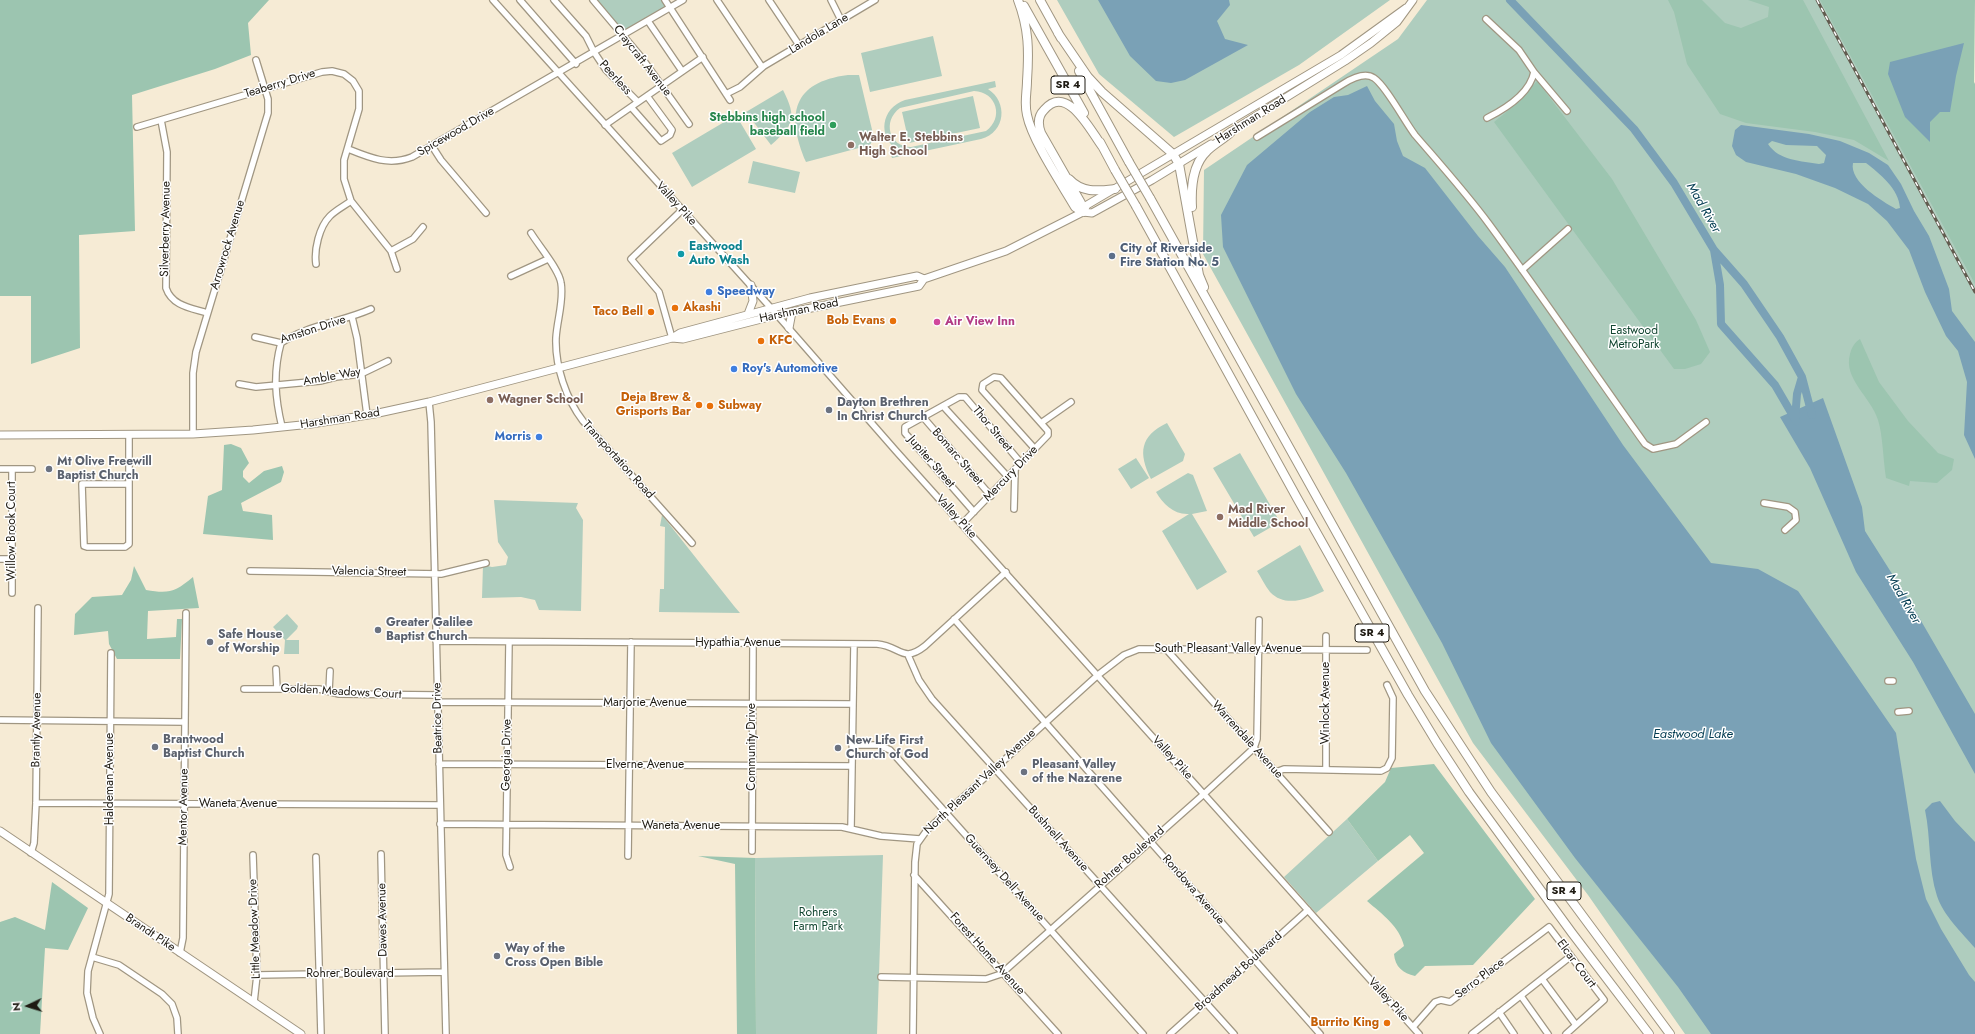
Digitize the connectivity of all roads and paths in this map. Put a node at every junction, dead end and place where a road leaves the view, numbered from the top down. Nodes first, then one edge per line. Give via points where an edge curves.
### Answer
1 (493, 0) edge
2 (520, 0) edge
3 (554, 0) edge
4 (593, 0) edge
5 (665, 0) edge
6 (683, 0) edge
7 (717, 0) edge
8 (769, 0) edge
9 (831, 0) edge
10 (875, 0) edge
11 (1019, 0) edge
12 (1040, 0) edge
13 (1414, 0) edge
14 (670, 8) junction
15 (1406, 8) junction
16 (1486, 19) dead end
17 (841, 20) junction
18 (648, 21) junction
19 (1058, 33) junction
20 (623, 35) junction
21 (799, 45) junction
22 (594, 52) junction
23 (703, 57) junction
24 (256, 60) dead end
25 (576, 64) junction
26 (762, 67) junction
27 (557, 72) junction
28 (682, 72) junction
29 (1534, 72) junction
30 (662, 86) junction
31 (265, 89) junction
32 (726, 94) junction
33 (646, 96) junction
34 (730, 100) dead end
35 (638, 102) junction
36 (632, 107) junction
37 (1567, 111) dead end
38 (1487, 118) dead end
39 (162, 120) junction
40 (689, 124) dead end
41 (605, 125) junction
42 (137, 127) dead end
43 (1231, 132) junction
44 (1257, 137) dead end
45 (432, 146) junction
46 (1102, 146) junction
47 (348, 149) junction
48 (1173, 154) junction
49 (1179, 164) junction
50 (1061, 170) junction
51 (1115, 189) junction
52 (352, 201) junction
53 (682, 210) junction
54 (1083, 212) junction
55 (486, 213) dead end
56 (423, 227) dead end
57 (1568, 229) dead end
58 (531, 233) dead end
59 (1193, 238) junction
60 (391, 251) junction
61 (548, 259) junction
62 (316, 264) dead end
63 (396, 269) dead end
64 (1522, 270) junction
65 (511, 276) dead end
66 (924, 279) junction
67 (751, 285) junction
68 (771, 308) junction
69 (370, 309) dead end
70 (792, 312) junction
71 (207, 313) junction
72 (748, 314) junction
73 (1214, 314) junction
74 (777, 315) junction
75 (352, 318) junction
76 (789, 328) junction
77 (254, 337) dead end
78 (672, 338) junction
79 (280, 343) junction
80 (388, 361) dead end
81 (560, 367) junction
82 (361, 374) junction
83 (238, 384) dead end
84 (275, 385) junction
85 (429, 402) junction
86 (1071, 402) dead end
87 (943, 406) junction
88 (367, 415) junction
89 (923, 417) junction
90 (1706, 422) dead end
91 (1041, 423) junction
92 (282, 427) junction
93 (193, 434) junction
94 (0, 435) edge
95 (129, 435) junction
96 (1035, 449) junction
97 (1021, 463) junction
98 (0, 469) edge
99 (12, 469) junction
100 (32, 469) dead end
101 (1016, 469) junction
102 (1008, 477) junction
103 (129, 484) junction
104 (991, 496) junction
105 (1764, 502) dead end
106 (1014, 510) dead end
107 (974, 512) junction
108 (962, 524) junction
109 (1784, 530) dead end
110 (692, 543) dead end
111 (0, 559) edge
112 (12, 559) junction
113 (486, 563) dead end
114 (250, 571) dead end
115 (1006, 572) junction
116 (434, 573) junction
117 (12, 593) dead end
118 (38, 608) dead end
119 (186, 614) dead end
120 (954, 619) junction
121 (1259, 620) dead end
122 (1326, 636) dead end
123 (436, 642) junction
124 (509, 642) junction
125 (631, 642) junction
126 (753, 643) junction
127 (854, 644) junction
128 (1166, 649) junction
129 (1259, 650) junction
130 (1326, 650) junction
131 (1367, 650) dead end
132 (112, 653) dead end
133 (908, 655) junction
134 (276, 669) dead end
135 (330, 670) dead end
136 (1098, 676) junction
137 (1387, 685) dead end
138 (244, 689) dead end
139 (277, 689) junction
140 (329, 692) junction
141 (437, 695) junction
142 (438, 702) junction
143 (508, 703) junction
144 (631, 703) junction
145 (752, 704) junction
146 (853, 704) junction
147 (1909, 710) dead end
148 (1898, 712) dead end
149 (0, 720) edge
150 (37, 721) junction
151 (110, 721) junction
152 (184, 722) junction
153 (1046, 723) junction
154 (852, 745) junction
155 (1254, 748) junction
156 (439, 764) junction
157 (507, 764) junction
158 (630, 765) junction
159 (752, 766) junction
160 (852, 766) junction
161 (995, 768) junction
162 (1326, 770) junction
163 (1276, 772) junction
164 (1204, 794) junction
165 (36, 803) junction
166 (110, 803) junction
167 (183, 804) junction
168 (440, 805) junction
169 (946, 813) junction
170 (440, 824) junction
171 (506, 824) junction
172 (629, 825) junction
173 (752, 826) junction
174 (851, 828) junction
175 (0, 831) edge
176 (1329, 832) dead end
177 (920, 839) junction
178 (1150, 841) junction
179 (752, 851) dead end
180 (31, 852) junction
181 (381, 854) dead end
182 (253, 856) dead end
183 (628, 856) dead end
184 (316, 857) dead end
185 (510, 867) dead end
186 (914, 875) junction
187 (1100, 885) junction
188 (107, 904) junction
189 (1308, 910) junction
190 (1549, 927) joint
191 (1050, 930) junction
192 (180, 953) junction
193 (1571, 956) junction
194 (92, 957) junction
195 (1254, 958) junction
196 (444, 972) junction
197 (1004, 972) junction
198 (384, 973) junction
199 (320, 974) junction
200 (257, 975) junction
201 (881, 977) dead end
202 (914, 978) junction
203 (1542, 978) junction
204 (1521, 996) junction
205 (254, 1002) junction
206 (1205, 1002) junction
207 (1499, 1012) junction
208 (1576, 1025) junction
209 (1413, 1027) junction
210 (1476, 1033) edge
211 (100, 1034) edge
212 (178, 1034) edge
213 (300, 1034) edge
214 (321, 1034) edge
215 (385, 1034) edge
216 (446, 1034) edge
217 (913, 1034) edge
218 (1058, 1034) edge
219 (1143, 1034) edge
220 (1170, 1034) edge
221 (1234, 1034) edge
222 (1320, 1034) edge
223 (1419, 1034) edge
224 (1514, 1034) edge
225 (1548, 1034) edge
226 (1566, 1034) edge
227 (1649, 1034) edge
228 (1670, 1034) edge

1 - 27 street, Valley Pike
2 - 25 street
3 - 22 street, Peerless via 586,36
4 - 20 street, Craycraft Avenue
5 - 14 street
6 - 14 street, Spicewood Drive
7 - 26 street
8 - 21 street
9 - 17 street
10 - 17 street, Landola Lane
11 - 46 highway, SR 4
11 - 54 highway via 1027,29 1029,49 1025,100 1027,115 1032,131 1075,206
12 - 19 highway, SR 4
13 - 15 main road, Harshman Road
14 - 18 street, Spicewood Drive
14 - 23 street
15 - 43 main road, Harshman Road via 1397,22 1371,43
15 - 48 main road, Harshman Road via 1341,55
16 - 29 street via 1519,50
17 - 21 street, Landola Lane
18 - 20 street, Spicewood Drive
18 - 28 street
19 - 48 highway via 1088,77 1102,92
19 - 73 highway, SR 4, bridge
20 - 22 street, Spicewood Drive
20 - 30 street, Craycraft Avenue
21 - 26 street, Landola Lane
22 - 25 street, Spicewood Drive
22 - 35 street, Peerless via 606,70
23 - 28 street
23 - 32 street
24 - 31 street, Arrowrock Avenue
25 - 27 street, Spicewood Drive
26 - 32 street, Landola Lane via 740,87
27 - 41 street, Valley Pike
27 - 45 street, Spicewood Drive
28 - 30 street
29 - 37 street
29 - 38 street via 1528,87 1519,96
30 - 33 street
30 - 40 street, Craycraft Avenue
31 - 39 street, Teaberry Drive
31 - 47 street, Teaberry Drive via 327,71 348,76 357,86 360,102
31 - 71 street, Arrowrock Avenue via 267,119
32 - 34 street
33 - 35 street
33 - 36 street via 672,130 670,135 662,141
35 - 36 street
36 - 41 street
39 - 42 street, Teaberry Drive
39 - 71 street, Silverberry Avenue via 167,152 166,288 177,303
41 - 53 street, Valley Pike
43 - 49 main road, Harshman Road
43 - 59 highway via 1207,151 1196,168 1191,195
44 - 64 street via 1348,81 1364,76 1373,78 1383,87 1413,131 1488,223
45 - 47 street, Spicewood Drive via 397,162
45 - 55 street
46 - 50 highway via 1070,104 1061,102 1047,106 1042,112 1038,126
46 - 227 highway, SR 4, bridge via 1296,498 1437,743 1572,933
47 - 52 street via 343,171 345,187
48 - 49 highway
48 - 51 main road, Harshman Road
49 - 54 main road, Harshman Road via 1092,213
49 - 59 highway
50 - 51 highway via 1072,182 1086,190
50 - 54 highway via 1081,203
51 - 54 main road, Harshman Road via 1087,205
52 - 60 street
52 - 62 street via 332,214 326,222 315,253
53 - 67 street, Valley Pike
53 - 78 street via 631,259 659,292
54 - 66 main road, Harshman Road via 1006,251
56 - 60 street via 413,239
57 - 64 street
58 - 61 street, Transportation Road
59 - 73 highway via 1199,275
60 - 63 street
61 - 65 street
61 - 81 street, Transportation Road via 561,281 562,297 556,339
64 - 90 street via 1647,446 1656,449 1676,444
66 - 68 main road, Harshman Road via 911,277
66 - 70 main road, Harshman Road via 919,286
67 - 68 street, Valley Pike
67 - 72 main road via 753,301
68 - 72 main road, Harshman Road
68 - 74 street, Valley Pike
69 - 75 street, Amston Drive
70 - 74 main road, Harshman Road
70 - 76 main road
71 - 93 street, Arrowrock Avenue via 194,362
72 - 78 main road, Harshman Road via 680,333
73 - 228 highway, SR 4 via 1433,704 1490,792
74 - 76 street, Valley Pike
74 - 78 main road, Harshman Road via 683,339
75 - 79 street, Amston Drive via 305,330
75 - 82 street
76 - 108 street, Valley Pike
77 - 79 street, Amston Drive
78 - 81 main road, Harshman Road
79 - 84 street
80 - 82 street, Amble Way
81 - 85 main road, Harshman Road
81 - 110 street, Transportation Road via 569,398 582,421
82 - 84 street, Amble Way
82 - 88 street
83 - 84 street, Amble Way via 256,387
84 - 92 street
85 - 88 main road, Harshman Road
85 - 116 street, Beatrice Drive
86 - 91 street
87 - 89 street
87 - 97 street, Thor Street via 962,397 966,399
87 - 102 street
88 - 92 main road, Harshman Road
89 - 104 street, Bomarc Street
89 - 107 street, Jupiter Street via 905,427 905,433
91 - 96 street, Mercury Drive via 1048,431 1048,435
91 - 96 street via 1001,378 994,377 982,386 982,390
92 - 93 main road, Harshman Road
93 - 95 main road, Harshman Road
94 - 95 main road, Harshman Road
95 - 103 street
96 - 97 street, Mercury Drive
97 - 101 street, Mercury Drive
98 - 99 street
99 - 100 street
99 - 112 street, Willow Brook Court
101 - 102 street, Mercury Drive
101 - 106 street
102 - 104 street, Mercury Drive
103 - 103 street via 82,484 83,544 87,547 125,547 129,544
104 - 107 street, Mercury Drive
105 - 109 street via 1795,512 1794,522
107 - 108 street, Mercury Drive
108 - 115 street, Valley Pike
111 - 112 street
112 - 117 street, Willow Brook Court
113 - 116 street, Valencia Street via 447,573
114 - 116 street, Valencia Street
115 - 120 street
115 - 136 street, Valley Pike
116 - 123 street, Beatrice Drive
118 - 150 street, Brantly Avenue
119 - 152 street, Mentor Avenue
120 - 133 street via 916,653
120 - 153 street, Rondowa Avenue
121 - 129 street
122 - 130 street, Winlock Avenue
123 - 124 street, Hypathia Avenue
123 - 141 street, Beatrice Drive
124 - 125 street, Hypathia Avenue
124 - 143 street, Georgia Drive
125 - 126 street, Hypathia Avenue
125 - 144 street
126 - 127 street, Hypathia Avenue
126 - 145 street, Community Drive
127 - 133 street, Hypathia Avenue via 882,644
127 - 146 street
128 - 129 street, South Pleasant Valley Avenue
128 - 136 street, South Pleasant Valley Avenue via 1132,650
128 - 155 street, Warrendale Avenue
129 - 130 street, South Pleasant Valley Avenue
129 - 155 street via 1257,739
130 - 131 street, South Pleasant Valley Avenue
130 - 162 street, Winlock Avenue
132 - 151 street, Haldeman Avenue
133 - 161 street, Bushnell Avenue via 925,689
134 - 139 street
135 - 140 street
136 - 153 street, North Pleasant Valley Avenue
136 - 164 street, Valley Pike
137 - 162 street via 1393,698 1390,766 1382,771
138 - 139 street, Golden Meadows Court
139 - 140 street, Golden Meadows Court via 319,689
140 - 141 street, Golden Meadows Court
141 - 142 street, Beatrice Drive
142 - 143 street, Marjorie Avenue
142 - 156 street, Beatrice Drive
143 - 144 street, Marjorie Avenue
143 - 157 street, Georgia Drive
144 - 145 street, Marjorie Avenue
144 - 158 street
145 - 146 street, Marjorie Avenue
145 - 159 street, Community Drive
146 - 154 street
147 - 148 street
149 - 150 street
150 - 151 street
150 - 165 street, Brantly Avenue
151 - 152 street
151 - 166 street, Haldeman Avenue
152 - 167 street, Mentor Avenue
153 - 161 street, North Pleasant Valley Avenue
153 - 178 street, Rondowa Avenue
154 - 160 street
154 - 169 street, Guernsey Dell Avenue via 879,745 886,748
155 - 163 street, Warrendale Avenue
155 - 164 street, Rohrer Boulevard
156 - 157 street, Elverne Avenue
156 - 168 street, Beatrice Drive
157 - 158 street, Elverne Avenue
157 - 171 street, Georgia Drive
158 - 159 street, Elverne Avenue
158 - 172 street
159 - 160 street, Elverne Avenue
159 - 173 street, Community Drive
160 - 174 street
161 - 169 street, North Pleasant Valley Avenue
161 - 187 street, Bushnell Avenue
162 - 163 street via 1284,769
163 - 176 street, Warrendale Avenue
164 - 178 street, Rohrer Boulevard
164 - 189 street, Valley Pike
165 - 166 street, Waneta Avenue
165 - 180 street, Brantly Avenue via 34,843
166 - 167 street, Waneta Avenue
166 - 188 street, Haldeman Avenue
167 - 168 street, Waneta Avenue
167 - 192 street, Mentor Avenue via 183,938
168 - 170 street, Beatrice Drive
169 - 177 street, North Pleasant Valley Avenue
169 - 191 street, Guernsey Dell Avenue
170 - 171 street, Waneta Avenue
170 - 196 street, Beatrice Drive
171 - 172 street, Waneta Avenue
171 - 185 street, Georgia Drive via 506,855
172 - 173 street, Waneta Avenue
172 - 183 street
173 - 174 street, Waneta Avenue
173 - 179 street, Community Drive
174 - 177 street, Waneta Avenue via 881,836
175 - 180 main road, Brandt Pike
177 - 186 street, North Pleasant Valley Avenue via 915,852
178 - 187 street, Rohrer Boulevard
178 - 195 street, Rondowa Avenue
180 - 188 main road, Brandt Pike
181 - 198 street, Dawes Avenue
182 - 200 street, Little Meadow Drive
184 - 199 street
186 - 197 street, Forest Home Avenue
186 - 202 street, North Pleasant Valley Avenue
187 - 191 street, Rohrer Boulevard
187 - 206 street, Bushnell Avenue
188 - 192 main road, Brandt Pike
188 - 194 street, Haldeman Avenue
189 - 195 street, Broadmead Boulevard
189 - 209 street, Valley Pike
190 - 193 street, Elcar Court
190 - 209 street, Serro Place via 1450,1002 1435,1002
191 - 197 street, Rohrer Boulevard
191 - 219 street, Guernsey Dell Avenue
192 - 205 main road, Brandt Pike
193 - 203 street
193 - 208 street, Elcar Court via 1604,1000
194 - 211 street, Haldeman Avenue via 88,971 87,993
194 - 212 street via 119,965 162,994 172,1004 177,1018
195 - 206 street, Broadmead Boulevard
195 - 222 street, Rondowa Avenue
196 - 198 street, Rohrer Boulevard
196 - 216 street, Beatrice Drive
197 - 202 street, Rohrer Boulevard via 986,979
197 - 218 street, Forest Home Avenue
198 - 199 street, Rohrer Boulevard
198 - 215 street, Dawes Avenue
199 - 200 street, Rohrer Boulevard
199 - 214 street
200 - 205 street, Little Meadow Drive
201 - 202 street, Rohrer Boulevard
202 - 217 street, North Pleasant Valley Avenue
203 - 204 street
203 - 208 street
204 - 207 street
204 - 225 street
205 - 213 main road, Brandt Pike
206 - 220 street, Broadmead Boulevard
206 - 221 street, Bushnell Avenue
207 - 210 street
207 - 224 street
208 - 226 street
209 - 223 street, Valley Pike

